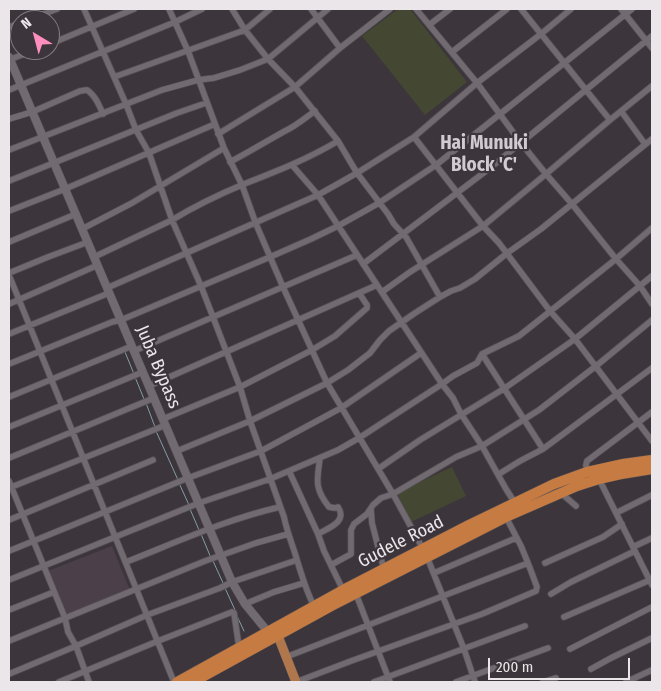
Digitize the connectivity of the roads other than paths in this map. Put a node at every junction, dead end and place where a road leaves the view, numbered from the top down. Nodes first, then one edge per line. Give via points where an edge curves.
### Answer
1 (84, 9) edge
2 (134, 9) edge
3 (169, 9) edge
4 (202, 9) edge
5 (232, 9) edge
6 (270, 9) edge
7 (311, 9) edge
8 (328, 9) edge
9 (390, 9) edge
10 (416, 9) edge
11 (450, 9) edge
12 (508, 9) edge
13 (521, 9) edge
14 (571, 9) edge
15 (632, 9) edge
16 (623, 11) edge
17 (318, 18) junction
18 (175, 22) junction
19 (429, 26) junction
20 (91, 27) junction
21 (244, 30) junction
22 (541, 34) junction
23 (652, 36) edge
24 (60, 40) edge
25 (646, 41) junction
26 (340, 48) junction
27 (652, 48) edge
28 (188, 51) junction
29 (102, 52) junction
30 (452, 52) junction
31 (9, 59) edge
32 (268, 59) junction
33 (565, 63) junction
34 (114, 77) junction
35 (198, 80) junction
36 (477, 83) junction
37 (21, 85) junction
38 (652, 86) edge
39 (294, 88) junction
40 (9, 90) edge
41 (586, 91) junction
42 (206, 103) junction
43 (126, 104) junction
44 (314, 111) junction
45 (621, 111) junction
46 (32, 112) junction
47 (103, 114) junction
48 (500, 115) junction
49 (9, 120) edge
50 (610, 120) junction
51 (215, 124) junction
52 (136, 130) junction
53 (218, 134) junction
54 (43, 137) junction
55 (414, 137) junction
56 (652, 139) edge
57 (338, 141) junction
58 (521, 143) junction
59 (645, 144) junction
60 (224, 148) junction
61 (9, 150) edge
62 (149, 153) junction
63 (230, 162) junction
64 (54, 163) junction
65 (292, 165) junction
66 (436, 166) junction
67 (357, 173) junction
68 (546, 174) junction
69 (9, 181) edge
70 (160, 185) junction
71 (242, 185) junction
72 (65, 189) junction
73 (457, 192) junction
74 (318, 195) junction
75 (379, 202) junction
76 (572, 204) junction
77 (9, 211) edge
78 (76, 214) junction
79 (172, 220) junction
80 (256, 224) junction
81 (338, 226) junction
82 (483, 226) junction
83 (652, 228) edge
84 (82, 229) junction
85 (403, 233) junction
86 (9, 242) edge
87 (88, 242) junction
88 (186, 254) junction
89 (506, 254) junction
90 (357, 255) junction
91 (94, 257) junction
92 (270, 257) junction
93 (616, 259) junction
94 (363, 264) junction
95 (422, 265) junction
96 (98, 266) junction
97 (9, 274) edge
98 (652, 276) edge
99 (377, 285) junction
100 (201, 286) junction
101 (640, 286) junction
102 (283, 287) junction
103 (108, 290) junction
104 (382, 292) junction
105 (359, 293) junction
106 (440, 297) junction
107 (19, 300) junction
108 (9, 304) edge
109 (652, 304) edge
110 (550, 311) junction
111 (212, 318) junction
112 (121, 320) junction
113 (298, 320) junction
114 (652, 320) edge
115 (401, 322) junction
116 (30, 326) junction
117 (9, 334) edge
118 (575, 339) junction
119 (133, 349) junction
120 (312, 350) junction
121 (40, 352) junction
122 (226, 352) junction
123 (421, 353) junction
124 (482, 354) junction
125 (9, 364) edge
126 (596, 366) junction
127 (652, 368) edge
128 (143, 372) junction
129 (51, 380) junction
130 (326, 383) junction
131 (442, 384) junction
132 (149, 386) junction
133 (240, 387) junction
134 (505, 388) junction
135 (617, 395) junction
136 (9, 397) edge
137 (154, 398) junction
138 (62, 405) junction
139 (342, 408) junction
140 (652, 412) edge
141 (462, 414) junction
142 (524, 420) junction
143 (250, 421) junction
144 (164, 422) junction
145 (638, 422) junction
146 (9, 427) edge
147 (72, 432) junction
148 (359, 438) junction
149 (652, 441) edge
150 (482, 446) junction
151 (543, 449) junction
152 (177, 451) junction
153 (261, 451) junction
154 (9, 458) edge
155 (83, 458) junction
156 (320, 458) junction
157 (153, 460) dead end
158 (652, 460) edge
159 (378, 469) junction
160 (652, 469) edge
161 (289, 471) junction
162 (587, 472) junction
163 (499, 474) junction
164 (188, 478) junction
165 (270, 479) junction
166 (599, 479) junction
167 (9, 485) edge
168 (94, 485) junction
169 (561, 493) junction
170 (393, 494) junction
171 (652, 495) edge
172 (199, 503) junction
173 (522, 504) junction
174 (576, 506) dead end
175 (280, 507) junction
176 (371, 510) junction
177 (105, 512) junction
178 (616, 513) junction
179 (22, 515) junction
180 (506, 518) junction
181 (9, 520) edge
182 (622, 524) junction
183 (210, 528) junction
184 (288, 534) junction
185 (318, 534) junction
186 (115, 537) junction
187 (516, 538) junction
188 (652, 538) edge
189 (33, 541) junction
190 (634, 549) junction
191 (9, 550) edge
192 (425, 553) junction
193 (221, 555) junction
194 (297, 560) junction
195 (126, 562) junction
196 (545, 563) dead end
197 (528, 564) junction
198 (44, 566) junction
199 (331, 566) junction
200 (384, 570) junction
201 (434, 573) junction
202 (651, 579) edge
203 (9, 580) edge
204 (232, 582) junction
205 (304, 583) junction
206 (137, 589) junction
207 (343, 590) junction
208 (54, 592) junction
209 (356, 594) junction
210 (551, 594) dead end
211 (443, 596) junction
212 (245, 604) junction
213 (314, 606) junction
214 (652, 607) edge
215 (9, 610) edge
216 (148, 615) junction
217 (564, 617) dead end
218 (65, 618) junction
219 (453, 624) junction
220 (368, 625) junction
221 (525, 626) dead end
222 (273, 636) junction
223 (652, 638) edge
224 (9, 641) edge
225 (158, 641) junction
226 (76, 646) junction
227 (239, 647) junction
228 (548, 648) dead end
229 (464, 649) junction
230 (570, 650) dead end
231 (378, 651) junction
232 (286, 656) junction
233 (591, 669) dead end
234 (652, 670) edge
235 (86, 672) junction
236 (9, 674) edge
237 (556, 678) dead end
238 (474, 679) edge
239 (389, 680) edge
240 (59, 682) edge
241 (89, 682) edge
242 (176, 682) edge
243 (193, 682) edge
244 (290, 682) edge
245 (296, 682) edge
246 (374, 682) edge
247 (456, 682) edge
248 (543, 682) edge
249 (626, 682) edge

1 - 20 street
2 - 20 street
3 - 18 street
4 - 18 street
5 - 21 street
6 - 21 street
7 - 17 street
8 - 17 street
9 - 26 street
10 - 19 street
11 - 19 street
12 - 30 street
13 - 22 street
14 - 22 street
15 - 16 street
16 - 25 street
16 - 33 street
17 - 26 street
17 - 32 street
18 - 28 street
18 - 29 street
19 - 30 street
20 - 24 street
20 - 29 street
21 - 28 street
21 - 32 street
22 - 33 street
22 - 36 street
23 - 25 street
25 - 27 street
25 - 41 street
26 - 39 street
28 - 34 street
28 - 35 street
29 - 34 street
29 - 37 street
30 - 36 street
31 - 37 main road, Juba Bypass
32 - 35 street via 214,78
32 - 39 street
33 - 41 street
33 - 48 street
34 - 43 street
35 - 42 street
35 - 43 street
36 - 48 street
36 - 55 street
37 - 40 street
37 - 46 main road, Juba Bypass
38 - 45 street
39 - 44 street
39 - 53 street
41 - 50 street
41 - 58 street
42 - 51 street
42 - 52 street
43 - 47 street
43 - 52 street
44 - 57 street
44 - 63 street via 286,131
45 - 50 street
45 - 59 street
46 - 47 street via 87,90
46 - 49 street
46 - 54 main road, Juba Bypass
47 - 54 street
48 - 58 street
48 - 66 street
50 - 68 street
51 - 53 street
51 - 62 street
52 - 62 street
52 - 64 street
53 - 60 street
54 - 61 street
54 - 64 main road, Juba Bypass
55 - 66 street
55 - 67 street
56 - 59 street
57 - 65 street
57 - 67 street
58 - 68 street
58 - 73 street
59 - 76 street
60 - 63 street
60 - 70 street
62 - 70 street
62 - 72 street
63 - 71 street
64 - 69 street
64 - 72 main road, Juba Bypass
65 - 71 street
65 - 74 street
66 - 73 street
66 - 75 street
67 - 74 street
67 - 75 street
68 - 76 street
68 - 82 street
70 - 79 street
70 - 84 street
71 - 79 street
71 - 80 street
72 - 77 street
72 - 78 main road, Juba Bypass
73 - 82 street
73 - 85 street
74 - 80 street
74 - 81 street
75 - 81 street
75 - 85 street
76 - 89 street
76 - 93 street
78 - 84 main road, Juba Bypass
78 - 86 street
79 - 88 street
79 - 91 street
80 - 88 street
80 - 92 street
81 - 90 street
81 - 92 street
82 - 89 street
82 - 95 street
83 - 93 street
84 - 87 main road, Juba Bypass
85 - 94 street
85 - 95 street
87 - 91 main road, Juba Bypass
87 - 97 street
88 - 100 street
88 - 103 street
89 - 106 street via 467,284
89 - 110 street
90 - 94 street
90 - 102 street
91 - 96 main road, Juba Bypass
92 - 100 street
92 - 102 street
93 - 101 street
93 - 110 street
94 - 99 street
95 - 104 street
95 - 106 street
96 - 103 main road, Juba Bypass
96 - 107 street
97 - 107 street
98 - 101 street
99 - 104 street
99 - 105 street
100 - 111 street
100 - 112 street
101 - 109 street
101 - 118 street
102 - 111 street
102 - 113 street
103 - 112 main road, Juba Bypass
103 - 116 street
104 - 115 street
105 - 113 street
105 - 120 street via 367,309 335,336
106 - 115 street
107 - 108 street
107 - 116 street
110 - 118 street
110 - 124 street via 520,336
111 - 119 street
111 - 122 street
112 - 119 main road, Juba Bypass
112 - 121 street
113 - 120 street
113 - 122 street
114 - 126 street
115 - 123 street
115 - 130 street via 364,358
116 - 117 street
116 - 121 street
118 - 126 street
118 - 134 street
119 - 128 main road, Juba Bypass
119 - 129 street
120 - 130 street
120 - 133 street
121 - 125 street
121 - 129 street
122 - 132 street
122 - 133 street
123 - 131 street
123 - 139 street
124 - 131 street via 477,363
124 - 134 street
126 - 135 street
126 - 142 street
127 - 135 street
128 - 132 main road, Juba Bypass
128 - 138 street
129 - 136 street
129 - 138 street
130 - 139 street
130 - 143 street
131 - 141 street
131 - 148 street
132 - 137 main road, Juba Bypass
133 - 143 street
133 - 144 street
134 - 141 street
134 - 142 street
135 - 145 street
135 - 151 street
137 - 144 main road, Juba Bypass
137 - 147 street
138 - 146 street
138 - 147 street
139 - 148 street
139 - 153 street
140 - 145 street
141 - 150 street
141 - 159 street
142 - 150 street
142 - 151 street
143 - 152 street
143 - 153 street
144 - 152 main road, Juba Bypass
144 - 155 street
145 - 149 street
145 - 162 street via 588,462
147 - 154 street
147 - 155 street
148 - 156 street
148 - 159 street
150 - 163 street
150 - 170 street via 456,457
151 - 163 street
152 - 164 main road, Juba Bypass
153 - 164 street
153 - 165 street
155 - 167 street
155 - 168 street
156 - 161 street
156 - 185 street via 319,493 329,507 338,507 341,511 336,524
157 - 168 street
158 - 162 highway, Gudele Road
159 - 170 street
160 - 166 highway, Gudele Road
161 - 165 street
161 - 185 street
162 - 173 highway, Gudele Road via 554,484
163 - 173 street via 506,489
164 - 172 main road, Juba Bypass
164 - 177 street
165 - 172 street
165 - 175 street
166 - 169 highway, Gudele Road
166 - 178 street
167 - 179 street
168 - 177 street
168 - 179 street
169 - 173 highway, Gudele Road
169 - 174 street
170 - 176 street via 381,498
170 - 192 street
171 - 178 street
172 - 183 main road, Juba Bypass
172 - 186 street
173 - 180 highway, Gudele Road
173 - 192 highway, Gudele Road
175 - 183 street
175 - 184 street
176 - 199 street via 351,530 350,554
176 - 200 street
177 - 186 street
177 - 189 street
178 - 182 street
179 - 181 street
179 - 189 street
180 - 187 street
180 - 192 highway, Gudele Road
182 - 190 street
182 - 196 street via 604,536
183 - 193 main road, Juba Bypass
183 - 195 street
184 - 193 street
184 - 194 street
185 - 199 street
186 - 195 street
186 - 198 street
187 - 197 street
187 - 201 street
188 - 190 street
189 - 191 street
189 - 198 street
190 - 202 street
190 - 210 street
192 - 200 highway, Gudele Road
192 - 201 street
192 - 209 highway, Gudele Road
193 - 204 main road, Juba Bypass
193 - 206 street
194 - 204 street
194 - 205 street
195 - 206 street
197 - 211 street
197 - 219 street via 536,591
198 - 203 street
198 - 208 street
199 - 207 street
200 - 207 highway, Gudele Road
201 - 211 street
202 - 217 street
204 - 212 main road, Juba Bypass
204 - 216 street
205 - 212 street
205 - 213 street
206 - 216 street
206 - 218 street
207 - 213 highway, Gudele Road
208 - 215 street
208 - 218 street
209 - 220 street
209 - 222 highway, Gudele Road
211 - 219 street
211 - 220 street
212 - 222 main road, Juba Bypass
213 - 222 highway, Gudele Road
214 - 230 street
216 - 225 street
216 - 226 street
218 - 224 street
218 - 226 street
219 - 229 street
219 - 231 street
220 - 231 street
220 - 232 street
221 - 229 street
222 - 227 highway, Gudele Road
222 - 232 main road, Juba Bypass
222 - 243 highway, Gudele Road
222 - 244 main road, Juba Bypass
223 - 233 street
225 - 227 street via 232,612
225 - 235 street
225 - 242 street
226 - 235 street
226 - 236 street
227 - 242 highway, Gudele Road
228 - 238 street
229 - 238 street
229 - 239 street
231 - 239 street
231 - 245 street
232 - 245 main road, Juba Bypass
234 - 249 street
235 - 240 street
235 - 241 street
237 - 248 street
238 - 247 street
239 - 246 street

